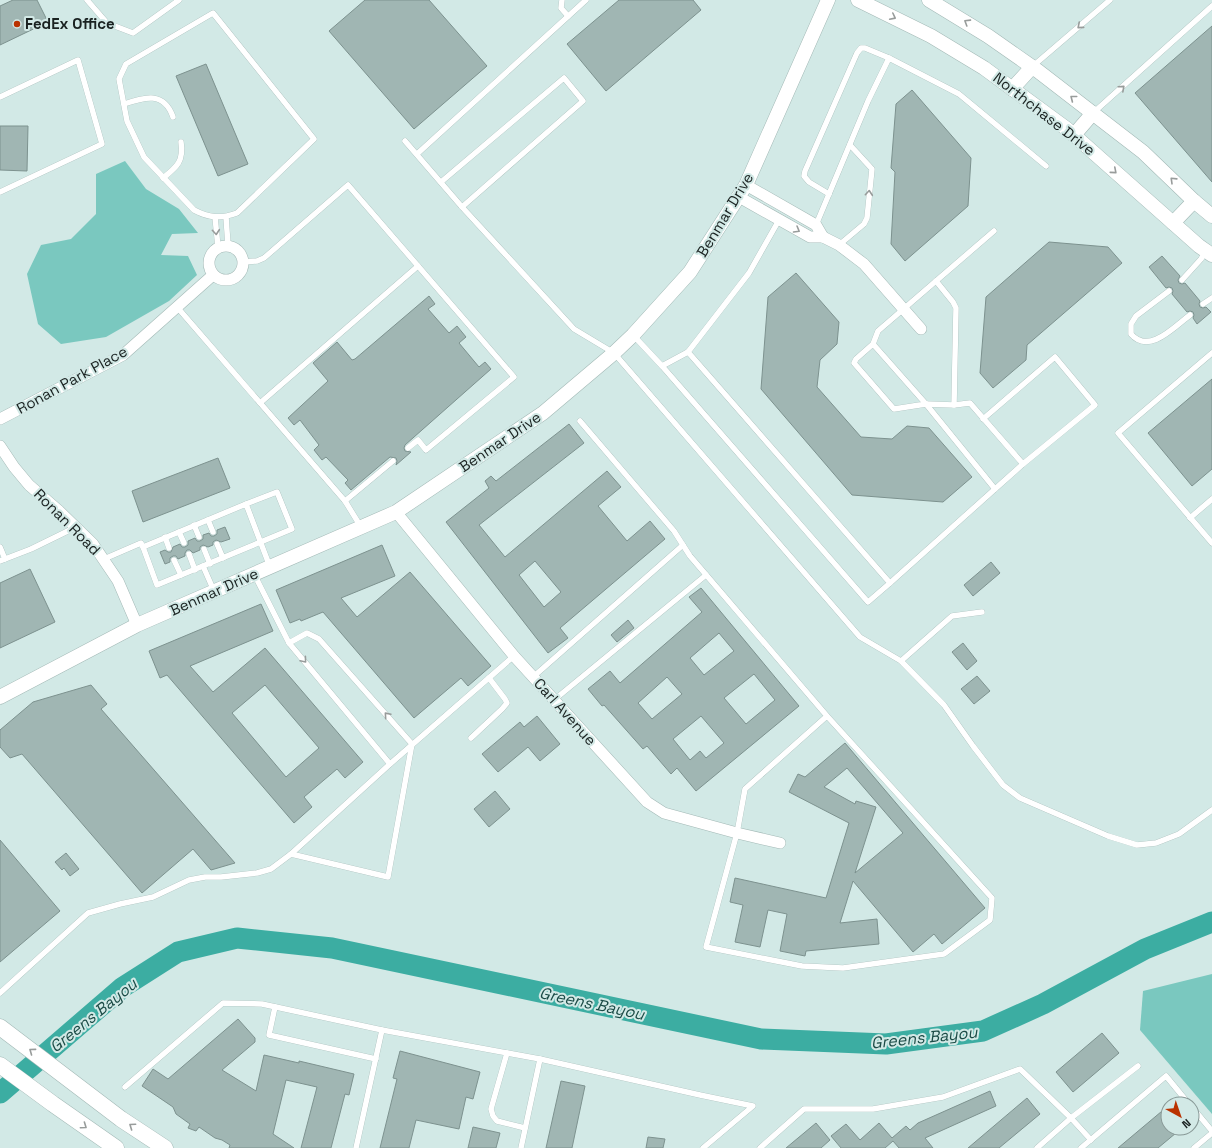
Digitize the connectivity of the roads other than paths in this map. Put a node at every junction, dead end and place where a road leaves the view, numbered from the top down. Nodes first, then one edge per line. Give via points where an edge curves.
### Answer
1 (87, 0) edge
2 (179, 0) edge
3 (562, 0) edge
4 (586, 0) edge
5 (828, 0) edge
6 (858, 0) edge
7 (929, 0) edge
8 (1110, 0) edge
9 (1212, 6) edge
10 (568, 16) junction
11 (889, 58) junction
12 (1032, 67) junction
13 (1012, 88) junction
14 (0, 97) edge
15 (124, 104) junction
16 (1093, 113) junction
17 (173, 117) dead end
18 (1074, 134) junction
19 (406, 141) dead end
20 (181, 142) dead end
21 (850, 145) junction
22 (417, 154) junction
23 (1046, 166) dead end
24 (163, 178) junction
25 (441, 182) junction
26 (746, 185) junction
27 (0, 192) edge
28 (828, 194) junction
29 (739, 197) junction
30 (1194, 201) junction
31 (462, 207) junction
32 (1212, 216) edge
33 (215, 217) junction
34 (226, 217) junction
35 (779, 220) junction
36 (1173, 223) junction
37 (816, 225) junction
38 (994, 231) dead end
39 (823, 237) junction
40 (839, 245) junction
41 (223, 246) junction
42 (1209, 253) edge
43 (243, 262) junction
44 (418, 266) junction
45 (213, 275) junction
46 (1182, 280) dead end
47 (936, 281) junction
48 (1169, 291) dead end
49 (1212, 298) edge
50 (1203, 304) dead end
51 (177, 307) junction
52 (904, 310) junction
53 (1190, 315) dead end
54 (921, 329) dead end
55 (632, 335) junction
56 (873, 344) junction
57 (688, 352) junction
58 (1212, 353) edge
59 (614, 354) junction
60 (662, 366) junction
61 (260, 403) junction
62 (926, 404) junction
63 (954, 405) junction
64 (983, 418) junction
65 (0, 419) edge
66 (580, 421) dead end
67 (0, 446) edge
68 (408, 448) dead end
69 (393, 461) dead end
70 (1023, 464) junction
71 (995, 489) junction
72 (1212, 499) edge
73 (345, 501) junction
74 (246, 504) junction
75 (396, 512) junction
76 (1190, 518) junction
77 (208, 520) junction
78 (194, 525) junction
79 (76, 527) junction
80 (361, 527) junction
81 (179, 532) junction
82 (213, 532) dead end
83 (199, 537) dead end
84 (165, 538) junction
85 (261, 542) junction
86 (1212, 542) edge
87 (184, 543) dead end
88 (217, 544) dead end
89 (683, 545) junction
90 (0, 547) edge
91 (143, 547) junction
92 (169, 548) dead end
93 (204, 549) dead end
94 (189, 554) dead end
95 (223, 558) junction
96 (104, 559) junction
97 (3, 560) edge
98 (174, 560) dead end
99 (210, 564) junction
100 (203, 566) junction
101 (270, 567) junction
102 (195, 570) junction
103 (254, 574) junction
104 (180, 575) junction
105 (706, 575) junction
106 (890, 583) junction
107 (214, 592) junction
108 (982, 612) dead end
109 (137, 625) junction
110 (289, 643) junction
111 (514, 656) junction
112 (901, 661) junction
113 (533, 677) junction
114 (489, 678) junction
115 (0, 697) edge
116 (554, 700) junction
117 (827, 716) junction
118 (471, 738) dead end
119 (412, 744) junction
120 (390, 764) junction
121 (1212, 810) edge
122 (737, 833) junction
123 (780, 843) dead end
124 (291, 854) junction
125 (0, 993) edge
126 (275, 1007) junction
127 (0, 1028) edge
128 (382, 1030) junction
129 (507, 1053) junction
130 (376, 1059) junction
131 (540, 1059) junction
132 (0, 1065) edge
133 (1138, 1066) dead end
134 (125, 1087) dead end
135 (1182, 1096) edge
136 (1200, 1117) edge
137 (1071, 1118) junction
138 (525, 1128) junction
139 (1212, 1132) edge
140 (1091, 1140) junction
141 (116, 1148) edge
142 (165, 1148) edge
143 (356, 1148) edge
144 (521, 1148) edge
145 (703, 1148) edge
146 (760, 1148) edge
147 (1037, 1148) edge
148 (1081, 1148) edge
149 (1194, 1148) edge

1 - 2 lane via 107,23 133,33
3 - 10 lane via 561,8
4 - 10 lane
5 - 26 street, Benmar Drive
6 -> 13 street, Northchase Drive via 930,36
12 -> 7 street, Northchase Drive
8 -> 12 lane
16 -> 9 lane
10 - 22 lane
11 - 21 lane
11 - 23 lane via 959,94
11 - 28 lane via 865,48 857,52 805,171 804,176 809,182
12 - 13 street
16 -> 12 street, Northchase Drive
13 - 18 street, Northchase Drive
14 - 27 lane via 78,60 102,144
15 - 17 lane via 147,98 158,99 167,105
15 - 24 lane via 127,121 144,157
15 - 34 lane via 119,78 126,64 212,13 314,139 237,213
16 - 18 street
30 -> 16 street, Northchase Drive via 1143,152
18 -> 36 street, Northchase Drive
19 - 22 lane
20 - 24 lane via 181,158 176,167
21 - 28 lane
40 -> 21 lane via 864,224 867,218 872,169
22 - 25 lane
24 - 33 lane via 194,210
25 - 31 lane
25 - 31 lane via 564,78 583,101
26 - 29 street, Benmar Drive
26 - 37 street
28 - 37 lane
29 - 35 street
29 - 55 street, Benmar Drive via 690,272
30 - 32 street, Northchase Drive
30 - 36 street
31 - 59 lane via 574,329
33 - 34 lane
33 -> 41 lane
34 - 41 lane
35 -> 39 street via 810,237
35 - 57 lane via 749,273
36 - 42 street, Northchase Drive
37 - 39 street
38 - 47 lane
39 - 40 street
40 - 52 street via 864,264
41 - 43 street via 238,250
41 - 45 street via 210,255 208,260
42 - 46 lane via 1200,259
43 - 44 lane via 264,258 348,185
43 - 45 street via 241,271 234,278 223,280
44 - 61 lane
44 - 68 lane via 514,377 426,450 418,440
45 - 51 street, Ronan Park Place
47 - 52 lane
47 - 63 lane via 956,308
48 - 53 lane via 1136,316 1131,324 1131,334 1136,340 1157,340
49 - 50 lane
51 - 61 lane
51 - 65 street, Ronan Park Place via 123,356
52 - 54 street
52 - 56 lane via 878,331
55 - 59 street, Benmar Drive
55 - 60 lane
56 - 62 lane
56 - 62 lane via 854,363 894,409
57 - 60 lane
57 - 106 lane
58 - 76 lane via 1118,432
59 - 75 street, Benmar Drive via 543,414
59 - 112 lane via 860,637
60 - 106 lane via 868,602
61 - 73 lane
62 - 63 lane
62 - 71 lane
63 - 64 lane via 970,403
64 - 70 lane
64 - 70 lane via 1055,357 1095,405
66 - 89 lane via 674,530
67 - 79 street, Ronan Road via 29,485
69 - 73 lane
70 - 71 lane
71 - 106 lane
72 - 76 lane
73 - 80 lane
74 - 77 lane
74 - 85 lane
74 - 85 lane via 277,492 292,529
75 - 80 street, Benmar Drive
75 - 111 street, Carl Avenue
76 - 86 lane
77 - 78 lane
77 - 82 lane
78 - 81 lane
78 - 83 lane
79 - 96 street, Ronan Road
79 - 97 lane
80 - 101 street, Benmar Drive
81 - 84 lane
81 - 87 lane
84 - 91 lane
84 - 92 lane
85 - 95 lane
85 - 101 lane
88 - 95 lane
89 - 105 lane
89 - 113 lane
90 - 97 lane
91 - 96 lane via 141,543
91 - 104 lane via 157,585
93 - 99 lane
94 - 102 lane
95 - 99 lane
96 - 109 street, Ronan Road via 118,582
98 - 104 lane
99 - 100 lane
100 - 102 lane
100 - 107 lane
101 - 103 street, Benmar Drive
102 - 104 lane
103 - 107 street, Benmar Drive
103 - 110 lane
105 - 116 lane
105 - 117 lane
107 - 109 street, Benmar Drive
108 - 112 lane via 952,616
109 - 115 street, Benmar Drive
119 -> 110 lane via 319,639 307,633
110 -> 120 lane
111 - 113 street, Carl Avenue
111 - 114 lane
112 - 121 lane via 944,705 1003,785 1020,798 1108,836 1137,844 1156,843 1179,834
113 - 116 street, Carl Avenue
114 - 118 lane via 507,702
114 - 119 lane
116 - 122 street, Carl Avenue via 646,802 664,813
117 - 122 lane via 745,789
117 - 122 lane via 992,898 990,920 944,954 843,968 802,966 706,947
119 - 120 lane
119 - 124 lane via 388,877
120 - 124 lane
122 - 123 street, Carl Avenue
124 - 125 lane via 271,869 257,873 189,880 153,897 88,913
126 - 128 lane
126 - 130 lane via 268,1035
126 - 134 lane via 223,1003
142 -> 127 main road via 121,1119
128 - 129 lane
128 - 130 lane
129 - 131 lane
129 - 138 lane via 492,1108 493,1116 497,1121
130 - 143 lane
131 - 138 lane
131 - 145 lane via 753,1106
132 -> 141 main road
133 - 137 lane
135 - 140 lane via 1166,1076
136 - 139 lane
137 - 140 lane
137 - 146 lane via 1020,1069 943,1097 872,1109 804,1109
137 - 147 lane
138 - 144 lane
139 - 149 lane
140 - 148 lane

